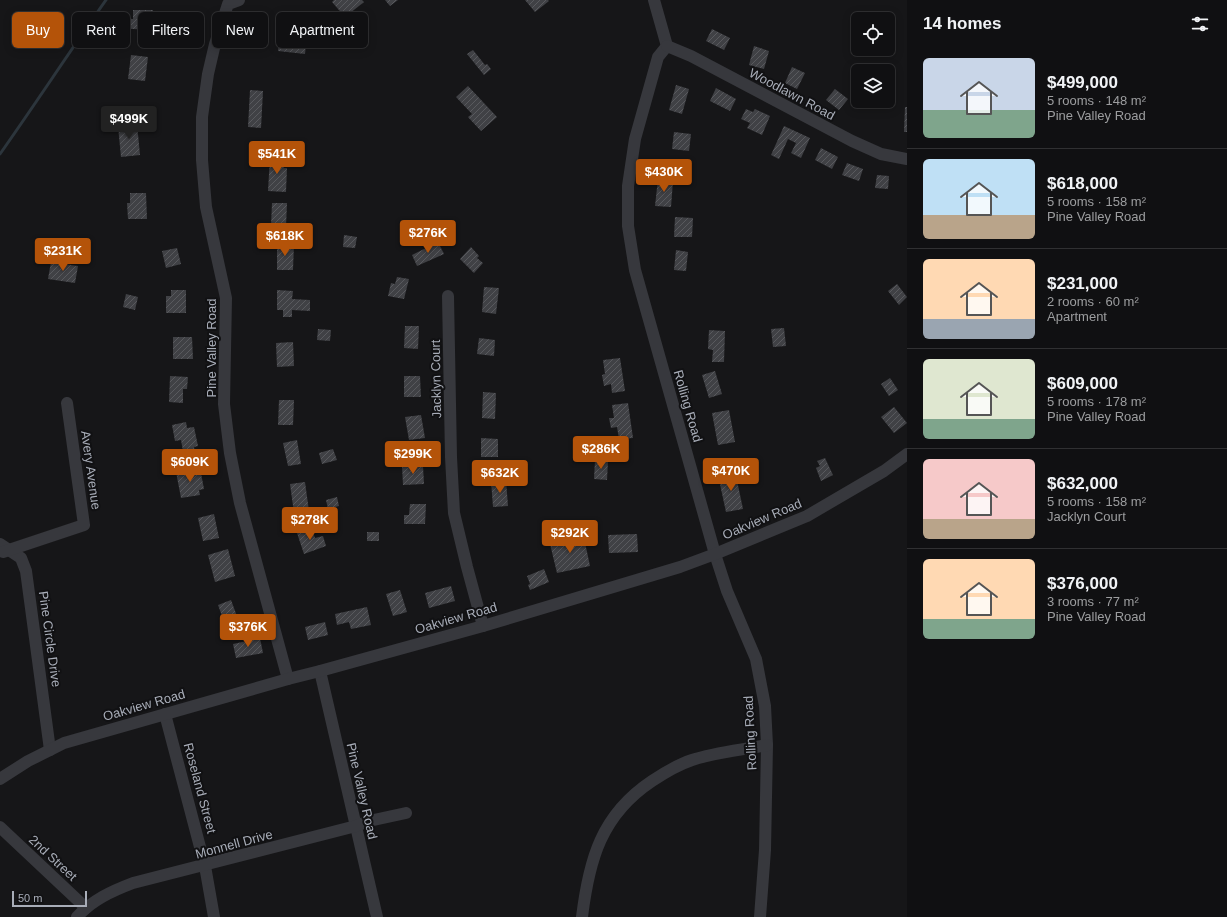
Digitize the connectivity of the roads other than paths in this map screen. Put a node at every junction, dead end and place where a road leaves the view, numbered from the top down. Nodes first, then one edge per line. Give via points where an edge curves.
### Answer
1 (654, 0) edge
2 (232, 1) edge
3 (667, 46) junction
4 (907, 159) edge
5 (448, 296) dead end
6 (67, 403) dead end
7 (907, 454) edge
8 (3, 549) edge
9 (716, 554) junction
10 (483, 626) junction
11 (320, 671) junction
12 (288, 678) junction
13 (165, 714) junction
14 (767, 745) junction
15 (50, 750) junction
16 (0, 779) edge
17 (406, 813) dead end
18 (356, 826) junction
19 (0, 827) edge
20 (205, 866) junction
21 (86, 908) junction
22 (76, 917) edge
23 (214, 917) edge
24 (377, 917) edge
25 (582, 917) edge
26 (760, 917) edge

1 - 3 street
2 - 12 street, Pine Valley Road via 215,44 208,74 202,117 202,160 206,207 226,298 224,404 230,453 240,502
3 - 4 street, Woodlawn Road via 691,56 852,141 881,154
3 - 9 street, Rolling Road via 658,57 634,138 628,186 628,226 635,270
5 - 10 street, Jacklyn Court via 454,513
6 - 8 street, Avery Avenue via 84,525
7 - 9 street, Oakview Road via 884,471 806,516
8 - 15 street, Pine Circle Drive via 21,558 26,571
9 - 10 street, Oakview Road
9 - 14 street, Rolling Road via 727,591 756,659 765,706
10 - 11 street, Oakview Road
11 - 12 street, Oakview Road
11 - 18 street, Pine Valley Road
12 - 13 street, Oakview Road
13 - 15 street, Oakview Road via 64,743
13 - 20 street, Roseland Street
14 - 25 street via 691,760 666,771 636,792 616,813 594,857 586,885
14 - 26 street, Rolling Road via 765,850
15 - 16 street, Oakview Road
17 - 18 street, Monnell Drive
18 - 20 street, Monnell Drive
18 - 24 street, Pine Valley Road
19 - 21 street, 2nd Street
20 - 21 street, Monnell Drive via 133,884 108,893
20 - 23 street, Roseland Street
21 - 22 street, Monnell Drive

